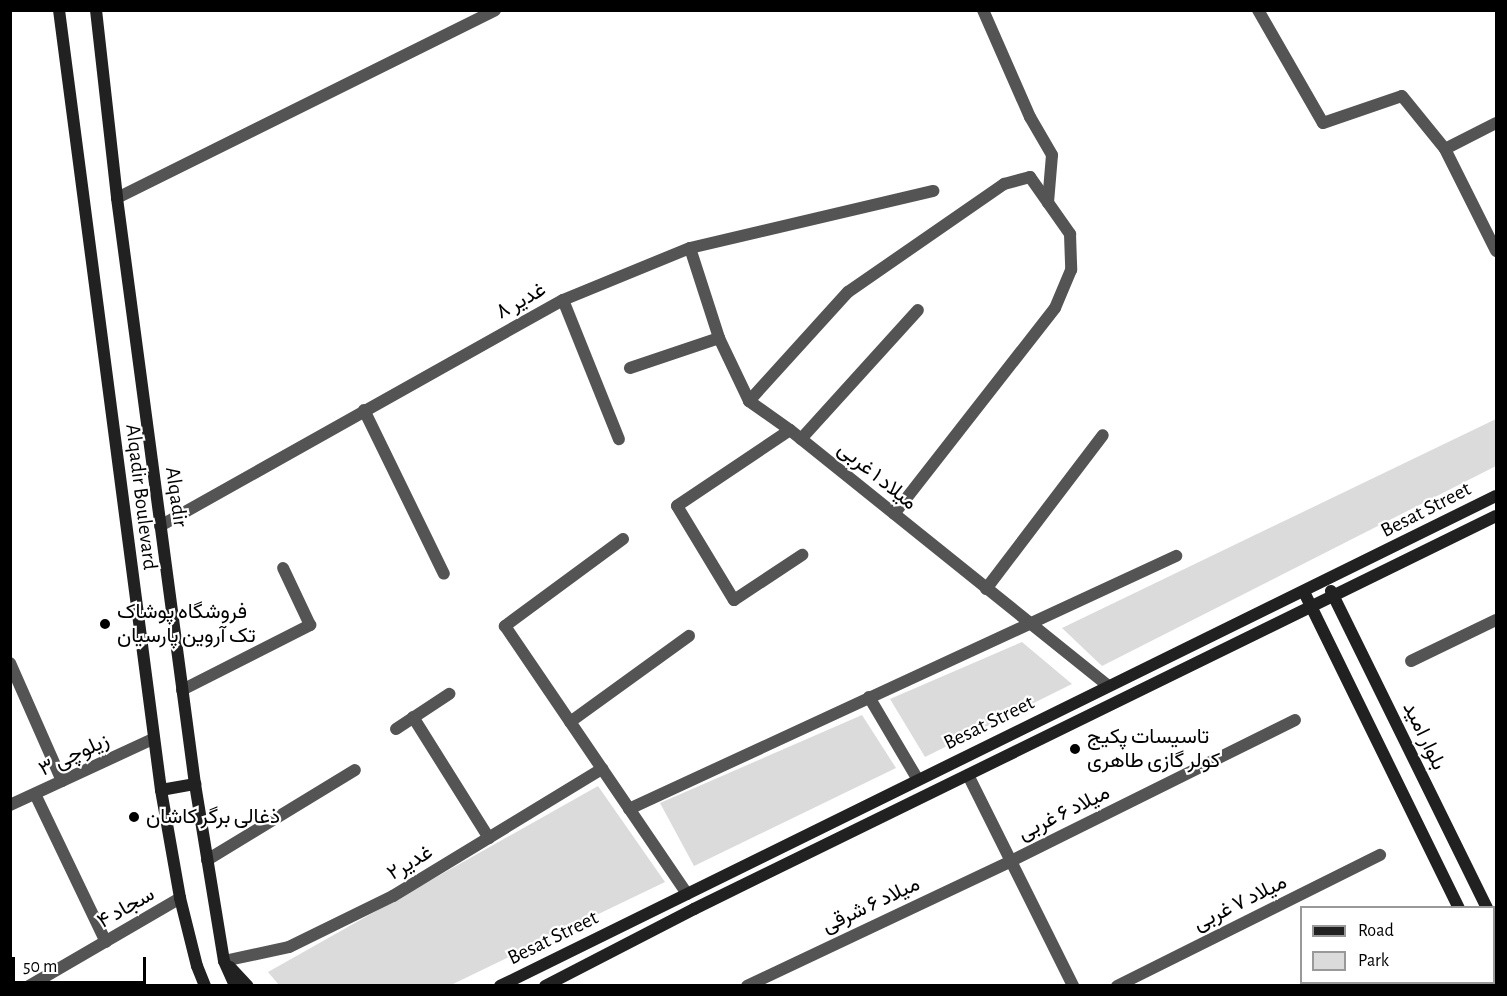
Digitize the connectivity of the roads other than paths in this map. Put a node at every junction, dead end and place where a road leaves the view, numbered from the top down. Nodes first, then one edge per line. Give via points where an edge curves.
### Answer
1 (58, 10) edge
2 (96, 10) edge
3 (495, 10) edge
4 (983, 10) edge
5 (1258, 10) edge
6 (1497, 123) edge
7 (1445, 148) junction
8 (933, 191) dead end
9 (117, 198) junction
10 (1048, 203) junction
11 (690, 248) junction
12 (1497, 251) edge
13 (563, 300) junction
14 (918, 310) dead end
15 (719, 338) junction
16 (630, 368) dead end
17 (749, 401) junction
18 (364, 410) junction
19 (790, 430) junction
20 (1103, 435) dead end
21 (619, 439) dead end
22 (801, 440) junction
23 (1497, 496) edge
24 (894, 514) junction
25 (1497, 516) edge
26 (160, 526) junction
27 (623, 539) dead end
28 (802, 555) dead end
29 (1176, 556) dead end
30 (284, 568) dead end
31 (444, 574) dead end
32 (1326, 582) junction
33 (986, 589) junction
34 (1305, 592) junction
35 (1334, 597) junction
36 (1312, 608) junction
37 (1497, 620) edge
38 (1029, 624) junction
39 (689, 636) dead end
40 (1411, 661) dead end
41 (10, 663) edge
42 (1108, 686) junction
43 (182, 690) junction
44 (449, 694) dead end
45 (869, 697) junction
46 (413, 717) junction
47 (1295, 720) dead end
48 (570, 722) junction
49 (396, 729) dead end
50 (153, 739) junction
51 (602, 769) junction
52 (355, 770) dead end
53 (968, 775) junction
54 (918, 780) junction
55 (62, 782) junction
56 (195, 784) junction
57 (160, 790) junction
58 (35, 794) junction
59 (10, 805) edge
60 (629, 809) junction
61 (489, 838) junction
62 (1380, 855) dead end
63 (207, 860) junction
64 (1011, 861) junction
65 (687, 894) junction
66 (180, 898) junction
67 (1458, 906) edge
68 (1485, 906) edge
69 (106, 942) junction
70 (224, 961) junction
71 (196, 966) junction
72 (29, 986) edge
73 (199, 986) edge
74 (205, 986) edge
75 (235, 986) edge
76 (248, 986) edge
77 (500, 986) edge
78 (545, 986) edge
79 (747, 986) edge
80 (1073, 986) edge
81 (1117, 986) edge

1 - 50 main road, Alqadir Boulevard
2 - 9 main road, Alqadir
3 - 9 street
4 - 10 street via 1030,117 1052,155
5 - 7 street via 1323,123 1402,96
6 - 7 street
7 - 12 street
8 - 11 street, غدیر ۸
9 - 26 main road, Alqadir
10 - 17 street via 1030,177 1004,184 848,292
10 - 24 street via 1070,234 1071,270 1055,308
11 - 13 street, غدیر ۸
11 - 15 street, میلاد ۱ غربی
13 - 18 street, غدیر ۸
13 - 21 street
14 - 22 street
15 - 16 street
15 - 17 street, میلاد ۱ غربی
17 - 19 street, میلاد ۱ غربی
18 - 26 street, غدیر ۸
18 - 31 street
19 - 22 street, میلاد ۱ غربی
19 - 28 street via 677,506 734,600
20 - 33 street
22 - 24 street, میلاد ۱ غربی
23 - 32 main road, Besat Street
24 - 33 street, میلاد ۱ غربی
25 - 35 main road, Besat Street
26 - 43 main road, Alqadir
27 - 48 street via 505,626
29 - 38 street
30 - 43 street via 310,625
32 - 34 main road, Besat Street
32 - 35 main road, بلوار امید
33 - 38 street, میلاد ۱ غربی
34 - 36 main road
34 - 42 main road, Besat Street
35 - 36 main road, Besat Street
35 - 68 main road, بلوار امید
36 - 53 main road, Besat Street
36 - 67 main road
37 - 40 street
38 - 42 street, میلاد ۱ غربی
38 - 45 street
39 - 48 street
41 - 55 street
42 - 54 main road, Besat Street
43 - 56 main road, Alqadir
44 - 46 street
45 - 54 street
45 - 60 street
46 - 49 street
46 - 61 street
47 - 64 street, میلاد ۶ غربی
48 - 51 street
50 - 55 street, زیلوچی ۳
50 - 57 main road, Alqadir Boulevard
51 - 60 street
51 - 61 street, غدیر۲
52 - 63 street
53 - 64 street
53 - 78 main road, Besat Street
54 - 65 main road, Besat Street
55 - 58 street, زیلوچی ۳
56 - 57 main road
56 - 63 main road, Alqadir
57 - 66 main road, Alqadir Boulevard
58 - 59 street, زیلوچی ۳
58 - 69 street
60 - 65 street
61 - 70 street, غدیر۲ via 393,896 289,947
62 - 81 street, میلاد ۷ غربی
63 - 70 main road, Alqadir
64 - 79 street, میلاد ۶ شرقی
64 - 80 street
65 - 77 main road, Besat Street
66 - 69 street, سجاد ۴
66 - 71 main road, Alqadir Boulevard
69 - 72 street, سجاد ۴
70 - 75 main road, Alqadir
70 - 76 main road
71 - 73 main road
71 - 74 main road, Alqadir Boulevard

